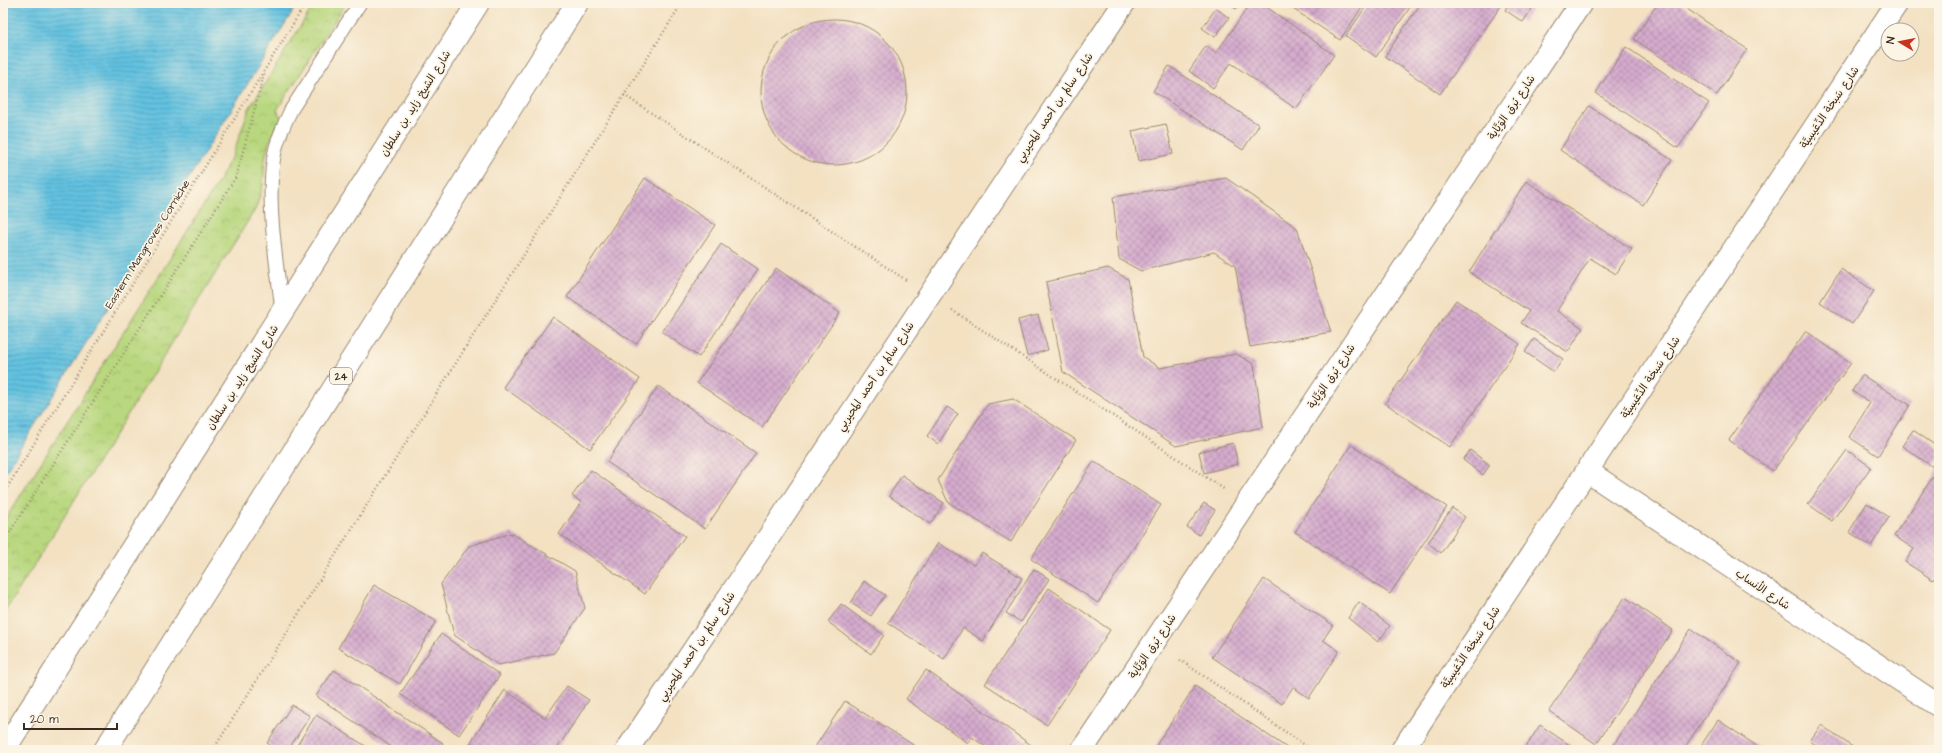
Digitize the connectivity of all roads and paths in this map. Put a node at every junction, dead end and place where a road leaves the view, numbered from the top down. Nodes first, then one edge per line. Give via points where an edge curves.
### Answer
1 (306, 3) edge
2 (360, 3) edge
3 (478, 3) edge
4 (577, 3) edge
5 (682, 3) edge
6 (1124, 3) edge
7 (1581, 3) edge
8 (1897, 3) edge
9 (266, 67) junction
10 (282, 314) junction
11 (1587, 471) junction
12 (3, 494) edge
13 (3, 543) edge
14 (1180, 660) dead end
15 (1939, 706) edge
16 (4, 750) edge
17 (105, 750) edge
18 (212, 750) edge
19 (627, 750) edge
20 (1082, 750) edge
21 (1312, 750) edge
22 (1402, 750) edge

1 - 9 path, Eastern Mangroves Corniche
2 - 10 lane via 291,110 276,148 272,168 272,209
3 - 10 main road, شارع الشيخ زايد بن سلطان
4 - 17 main road, 24
5 - 18 path
6 - 19 main road, شارع سالم بن أحمد المحيربي
7 - 20 main road, شارع بُرق الوَيَّاية
8 - 11 main road, شارع سَبخة الدِّعَيسِيَّة
9 - 12 path, Eastern Mangroves Corniche
9 - 13 path via 236,177
10 - 16 main road, شارع الشيخ زايد بن سلطان
11 - 15 main road, شارع الأنساب
11 - 22 main road, شارع سَبخة الدِّعَيسِيَّة
14 - 21 path

